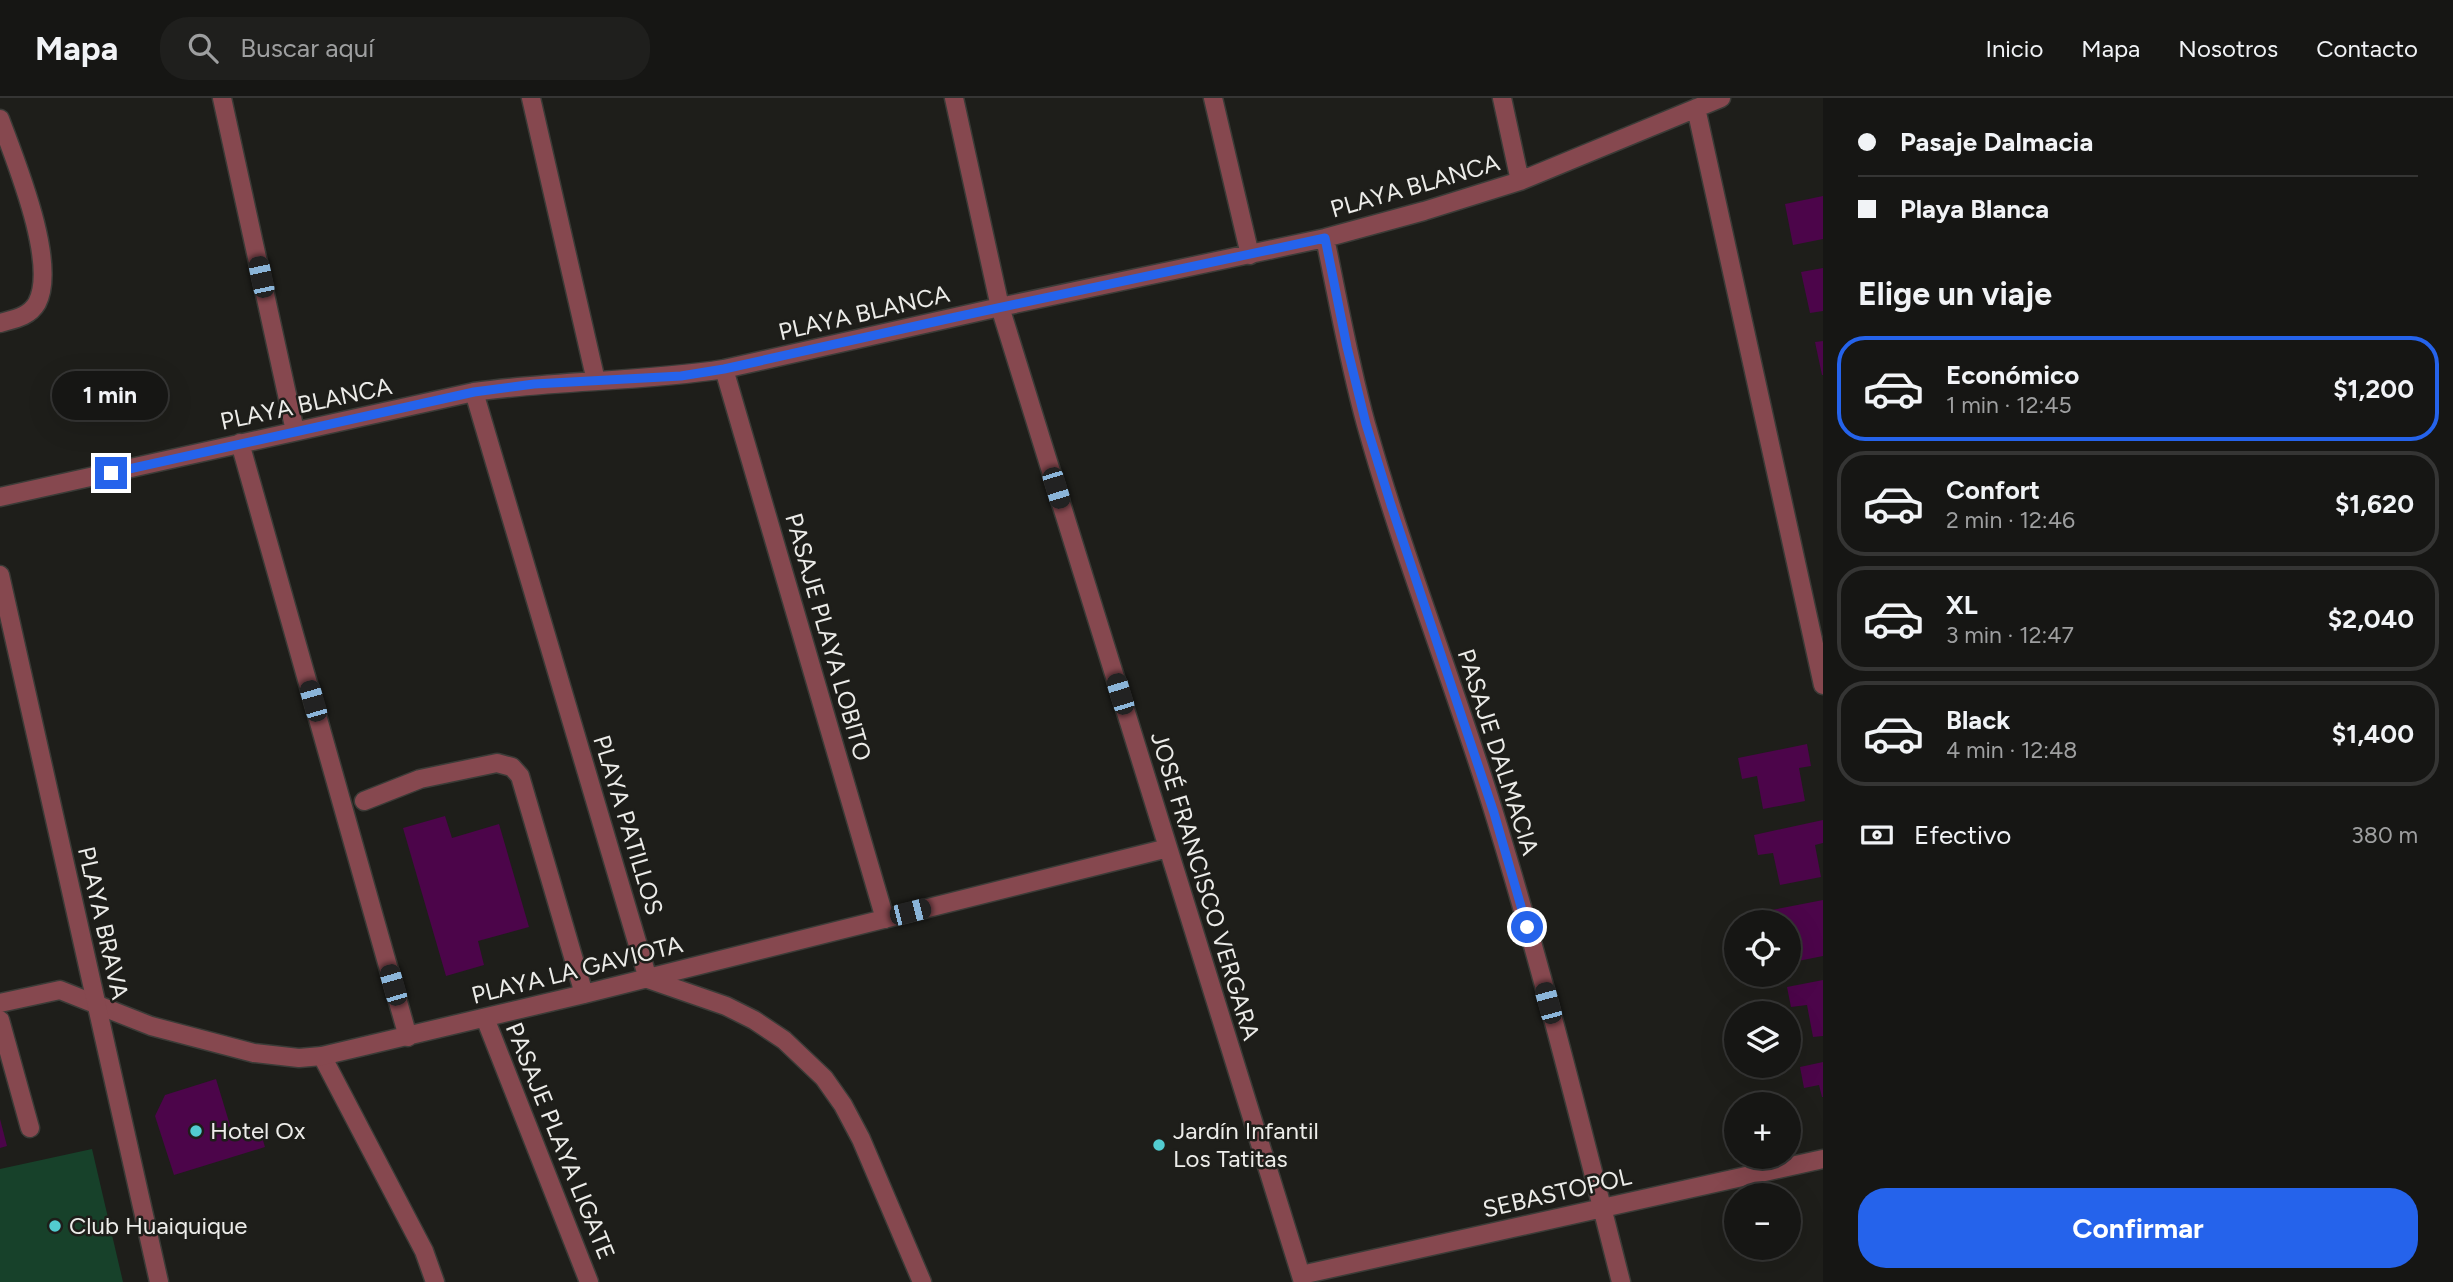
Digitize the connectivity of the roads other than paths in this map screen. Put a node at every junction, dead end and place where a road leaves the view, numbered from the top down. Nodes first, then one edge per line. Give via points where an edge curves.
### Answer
1 (222, 98) edge
2 (531, 98) edge
3 (954, 98) edge
4 (1213, 98) edge
5 (1502, 98) edge
6 (1721, 98) edge
7 (1696, 108) junction
8 (0, 120) edge
9 (1520, 181) junction
10 (1325, 238) junction
11 (1250, 255) junction
12 (1000, 307) junction
13 (0, 323) edge
14 (724, 369) junction
15 (596, 381) junction
16 (474, 392) junction
17 (295, 431) junction
18 (240, 443) junction
19 (0, 497) edge
20 (0, 575) edge
21 (1823, 685) edge
22 (364, 801) dead end
23 (1168, 848) junction
24 (886, 919) junction
25 (648, 979) junction
26 (584, 995) junction
27 (0, 1003) edge
28 (97, 1005) junction
29 (485, 1018) junction
30 (0, 1020) edge
31 (408, 1037) junction
32 (322, 1056) junction
33 (30, 1128) dead end
34 (1823, 1159) edge
35 (1602, 1208) junction
36 (1302, 1279) edge
37 (159, 1282) edge
38 (435, 1282) edge
39 (589, 1282) edge
40 (922, 1282) edge
41 (1621, 1282) edge

1 - 17 street
2 - 15 street
3 - 12 street, JOSÉ FRANCISCO VERGARA
4 - 11 street
5 - 9 street
6 - 7 street, PLAYA BLANCA
7 - 9 street, PLAYA BLANCA
7 - 21 street
8 - 13 street via 43,255 37,303 22,317
9 - 10 street, PLAYA BLANCA
10 - 11 street, PLAYA BLANCA
10 - 35 street, PASAJE DALMACIA via 1366,424 1494,813
11 - 12 street, PLAYA BLANCA
12 - 14 street, PLAYA BLANCA
12 - 23 street, JOSÉ FRANCISCO VERGARA
14 - 15 street, PLAYA BLANCA
14 - 24 street, PASAJE PLAYA LOBITO
15 - 16 street, PLAYA BLANCA
16 - 17 street, PLAYA BLANCA
16 - 25 street, PLAYA PATILLOS
17 - 18 street, PLAYA BLANCA
18 - 19 street, PLAYA BLANCA
18 - 31 street
20 - 28 street, PLAYA BRAVA
22 - 26 street via 420,779 497,763 512,767 520,776
23 - 24 street, PLAYA LA GAVIOTA
23 - 36 street, JOSÉ FRANCISCO VERGARA
24 - 25 street, PLAYA LA GAVIOTA
25 - 26 street, PLAYA LA GAVIOTA
25 - 40 street via 754,1020 824,1077 861,1139
26 - 29 street, PLAYA LA GAVIOTA
27 - 28 street, PLAYA LA GAVIOTA via 60,990
28 - 32 street, PLAYA LA GAVIOTA via 151,1026 254,1053
28 - 37 street, PLAYA BRAVA
29 - 31 street, PLAYA LA GAVIOTA
29 - 39 street, PASAJE PLAYA LIGATE
30 - 33 street
31 - 32 street, PLAYA LA GAVIOTA
32 - 38 street via 424,1251
34 - 35 street, SEBASTOPOL
35 - 36 street, SEBASTOPOL
35 - 41 street, PASAJE DALMACIA

